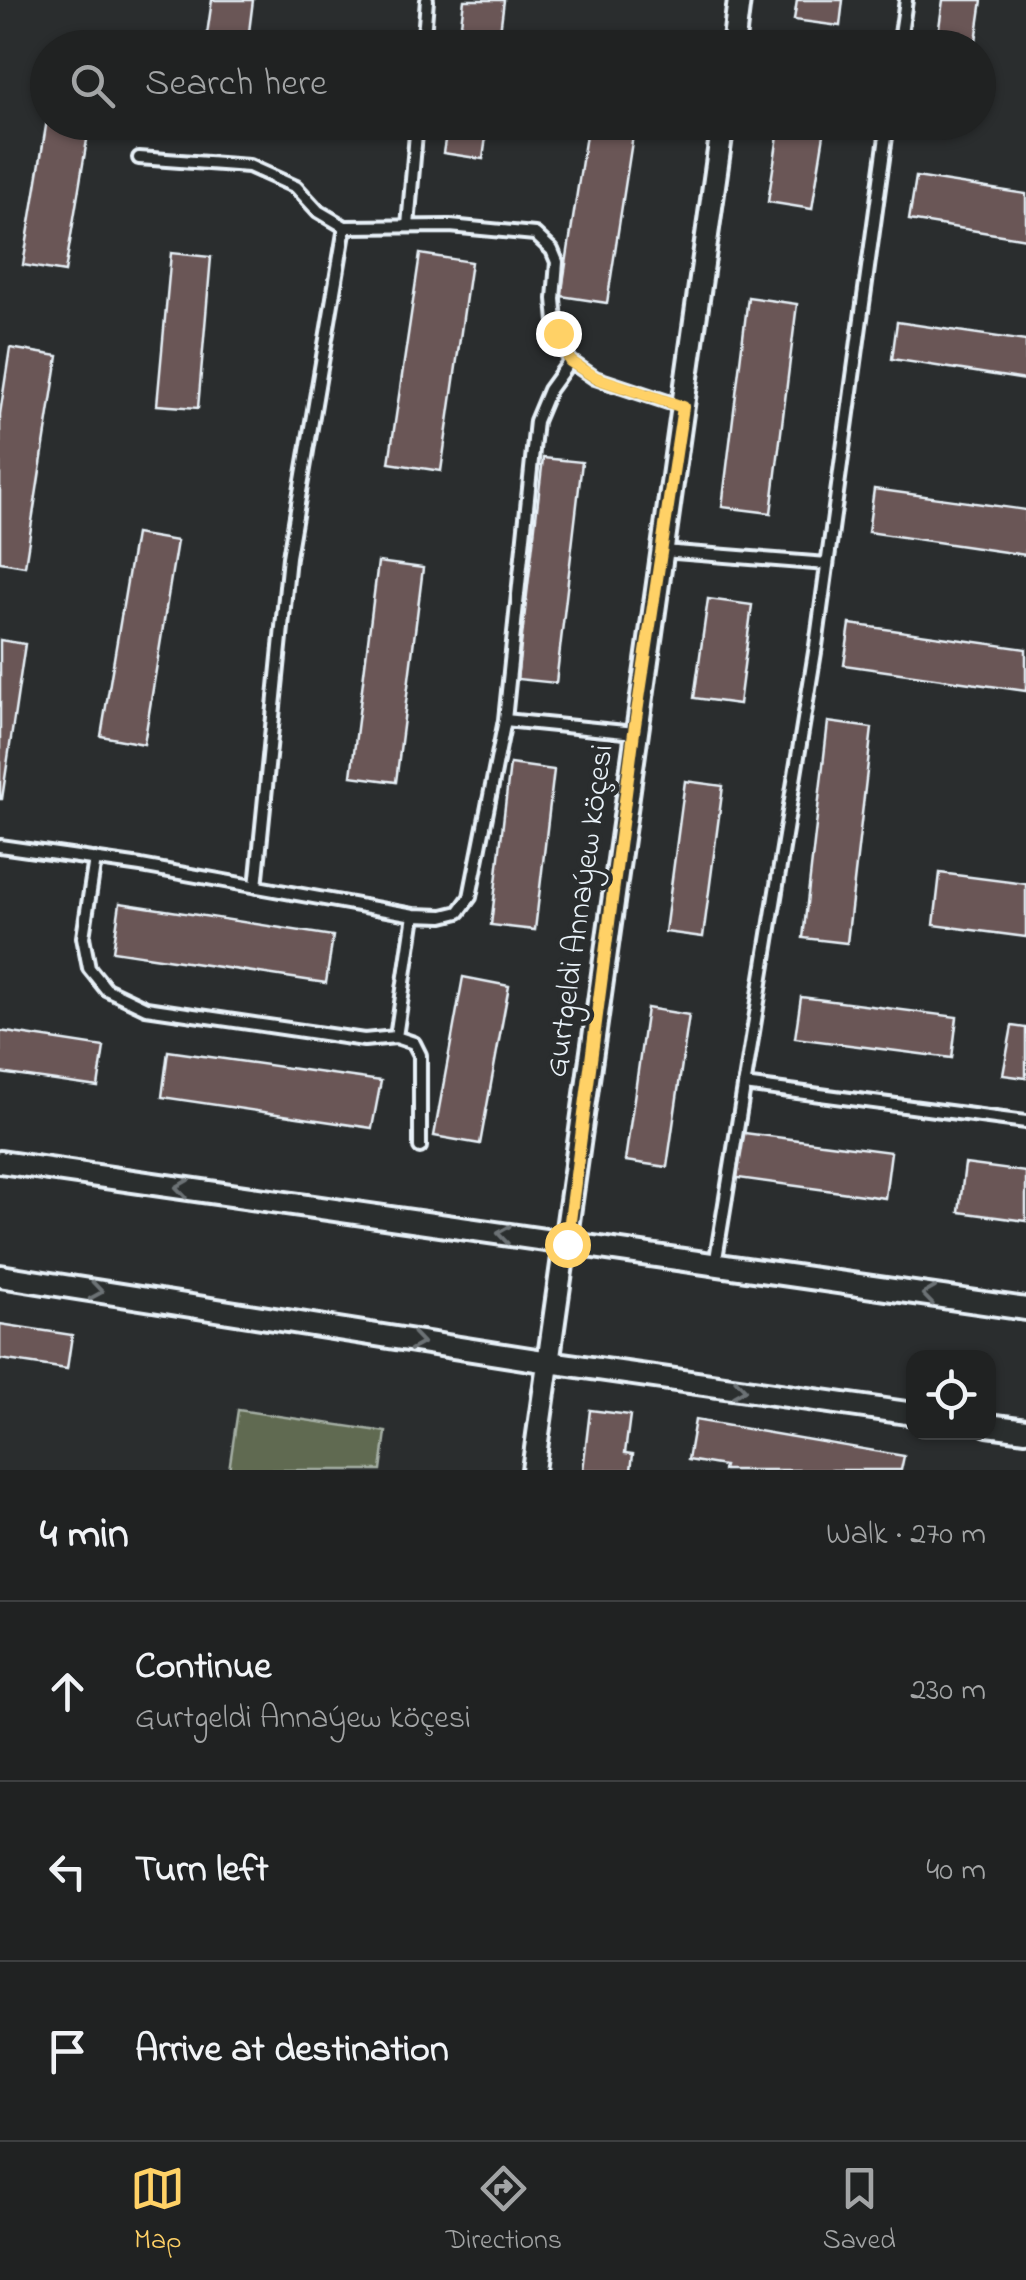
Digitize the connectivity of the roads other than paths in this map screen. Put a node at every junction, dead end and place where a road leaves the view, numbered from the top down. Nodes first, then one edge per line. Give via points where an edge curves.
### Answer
1 (427, 0) edge
2 (740, 0) edge
3 (906, 0) edge
4 (424, 30) edge
5 (736, 30) edge
6 (902, 30) edge
7 (415, 140) edge
8 (720, 140) edge
9 (886, 140) edge
10 (139, 158) dead end
11 (408, 226) junction
12 (345, 227) junction
13 (570, 361) junction
14 (683, 407) junction
15 (663, 551) junction
16 (828, 564) junction
17 (505, 720) junction
18 (634, 732) junction
19 (0, 846) edge
20 (95, 860) junction
21 (256, 887) junction
22 (414, 915) junction
23 (396, 1037) junction
24 (744, 1085) junction
25 (1026, 1122) edge
26 (420, 1147) dead end
27 (0, 1162) edge
28 (567, 1244) junction
29 (714, 1264) junction
30 (0, 1276) edge
31 (1026, 1309) edge
32 (549, 1362) junction
33 (906, 1413) edge
34 (996, 1426) edge
35 (1026, 1430) edge
36 (533, 1470) edge

1 - 4 lane
2 - 5 street
3 - 6 lane
7 - 11 lane
8 - 14 street, Gurtgeldi Annaýew köçesi
9 - 16 lane
10 - 12 lane via 249,166 296,187
11 - 12 lane
11 - 13 lane via 535,234 557,262 558,333
12 - 21 lane via 289,557
13 - 14 lane via 596,378
13 - 17 lane via 536,421
14 - 15 street, Gurtgeldi Annaýew köçesi
15 - 16 lane
15 - 18 street, Gurtgeldi Annaýew köçesi
16 - 24 lane
17 - 18 lane
17 - 22 lane via 470,897 459,912
18 - 28 street, Gurtgeldi Annaýew köçesi
19 - 20 lane
20 - 21 lane
20 - 23 lane via 84,937 89,968 106,990 146,1008 364,1040
21 - 22 lane
22 - 23 lane
23 - 26 lane via 414,1043 420,1055
24 - 25 lane
24 - 29 lane
28 -> 27 street
28 - 29 street
28 - 32 street, Gurtgeldi Annaýew köçesi
31 -> 29 street
30 -> 32 street
32 -> 33 street
32 - 36 street, Gurtgeldi Annaýew köçesi
34 - 35 street

